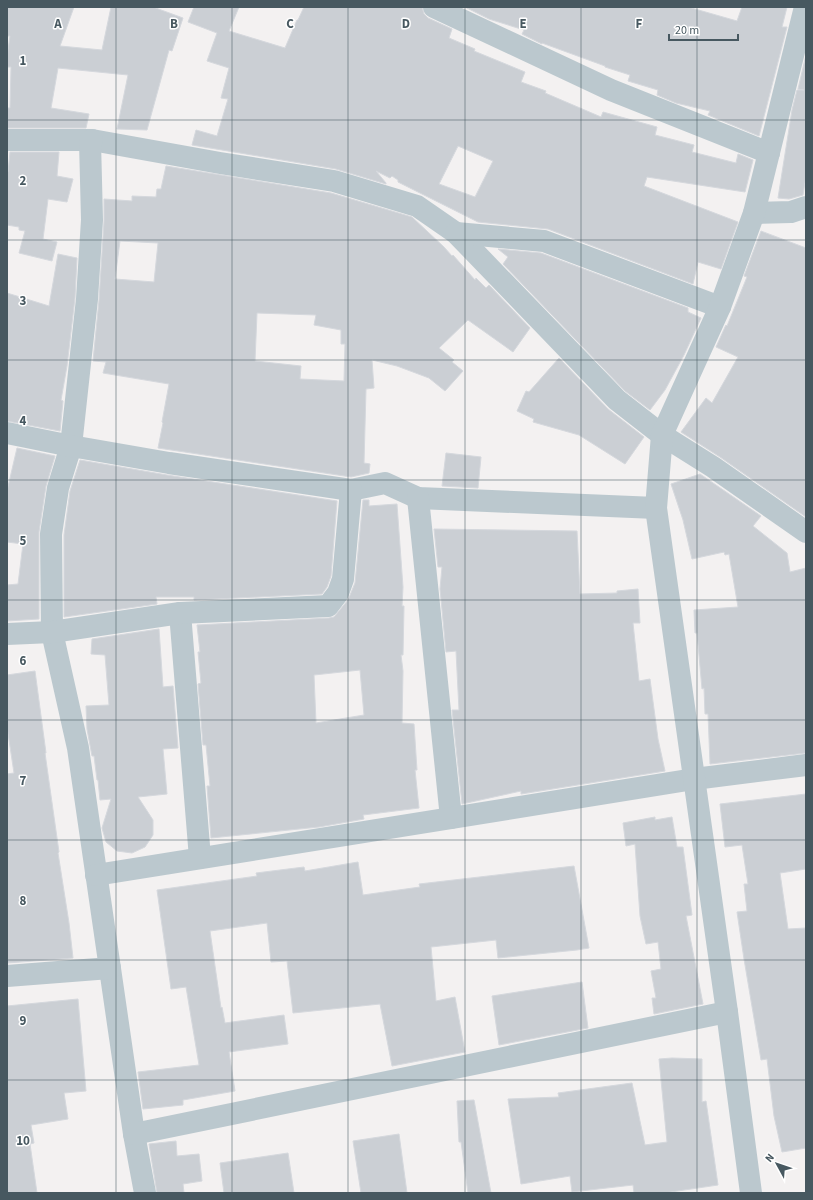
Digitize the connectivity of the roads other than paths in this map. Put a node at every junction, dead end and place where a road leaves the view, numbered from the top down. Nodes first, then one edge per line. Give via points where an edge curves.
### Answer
1 (434, 7) edge
2 (805, 7) edge
3 (7, 140) edge
4 (92, 140) junction
5 (769, 153) junction
6 (806, 207) edge
7 (754, 213) junction
8 (456, 233) junction
9 (720, 307) junction
10 (7, 433) edge
11 (662, 435) junction
12 (71, 446) junction
13 (351, 490) junction
14 (418, 498) junction
15 (656, 508) junction
16 (806, 532) edge
17 (180, 613) junction
18 (52, 632) junction
19 (7, 634) edge
20 (806, 765) edge
21 (694, 779) junction
22 (451, 818) junction
23 (200, 858) junction
24 (96, 874) junction
25 (110, 968) junction
26 (7, 976) edge
27 (727, 1012) junction
28 (134, 1134) junction
29 (145, 1193) edge
30 (751, 1193) edge

1 - 5 street via 611,90
2 - 5 street
3 - 4 street
4 - 8 street via 334,181 417,206
4 - 12 street via 92,220 87,299
5 - 7 street
6 - 7 street via 791,212
7 - 9 street
8 - 9 street via 544,241
8 - 11 street via 617,400
9 - 11 street
10 - 12 street
11 - 15 street
11 - 16 street
12 - 13 street
12 - 18 street via 58,488 51,534
13 - 14 street via 386,483
13 - 17 street via 343,579 338,593 328,606
14 - 15 street
14 - 22 street
15 - 21 street
17 - 18 street
17 - 23 street
18 - 19 street
18 - 24 street via 78,748
20 - 21 street
21 - 22 street
21 - 27 street
22 - 23 street
23 - 24 street
24 - 25 street
25 - 26 street
25 - 28 street
27 - 28 street
27 - 30 street
28 - 29 street

